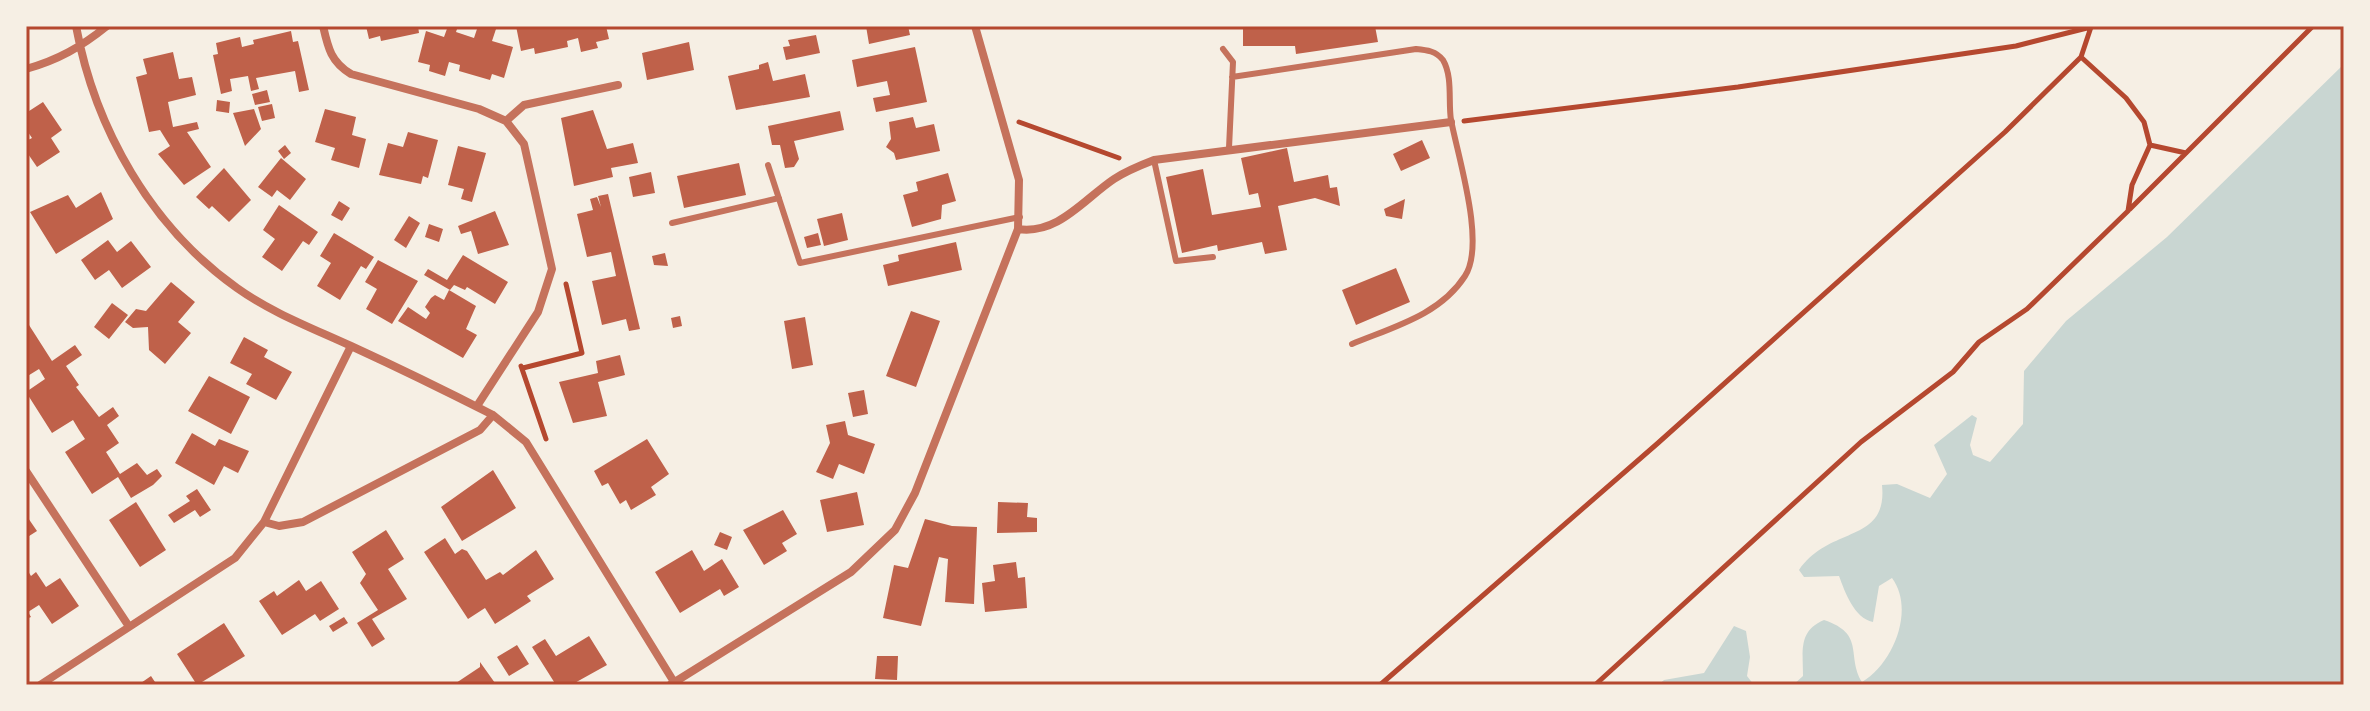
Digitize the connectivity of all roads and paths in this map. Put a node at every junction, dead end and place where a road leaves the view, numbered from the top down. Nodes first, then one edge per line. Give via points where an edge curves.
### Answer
1 (76, 26) edge
2 (107, 26) edge
3 (323, 26) edge
4 (975, 26) edge
5 (2313, 26) edge
6 (2092, 27) edge
7 (80, 48) junction
8 (1223, 49) dead end
9 (2081, 57) junction
10 (26, 69) edge
11 (1232, 77) junction
12 (618, 85) dead end
13 (506, 121) junction
14 (1002, 121) junction
15 (1451, 122) junction
16 (2150, 145) junction
17 (1229, 148) junction
18 (2186, 153) junction
19 (1154, 160) junction
20 (768, 165) dead end
21 (1138, 166) junction
22 (779, 198) junction
23 (2128, 211) junction
24 (1020, 217) junction
25 (672, 223) dead end
26 (1018, 229) junction
27 (1213, 257) dead end
28 (552, 269) junction
29 (1352, 344) dead end
30 (351, 346) junction
31 (508, 358) junction
32 (523, 368) junction
33 (477, 406) junction
34 (493, 415) junction
35 (546, 440) dead end
36 (26, 471) edge
37 (264, 522) junction
38 (128, 625) junction
39 (672, 684) edge
40 (40, 685) edge
41 (1380, 685) edge
42 (1595, 685) edge

1 - 7 street
2 - 7 street
3 - 13 street via 329,52 351,74
4 - 14 street
5 - 18 path
6 - 9 path
6 - 15 path via 1985,51
7 - 10 street
7 - 30 street via 91,90 115,142 166,223 238,289
8 - 11 lane via 1233,62
9 - 16 path via 2126,98 2144,122
9 - 41 path via 1994,143
11 - 15 lane via 1430,50 1447,70
11 - 17 lane
12 - 13 street via 524,105
13 - 28 street via 524,144
14 - 21 path via 1017,121
14 - 24 street via 1019,180
15 - 17 street
15 - 29 lane via 1470,211 1467,274 1440,306
16 - 18 path
16 - 23 path via 2132,185
17 - 19 street
18 - 23 path
19 - 21 street
19 - 27 lane via 1176,261
20 - 22 lane
21 - 26 street via 1062,220 1035,232
22 - 24 lane via 800,263
22 - 25 lane
23 - 42 path via 2027,309 1979,342 1953,372 1861,442
24 - 26 street
26 - 39 street via 915,493 895,530 851,572
28 - 31 street via 538,312
28 - 32 path via 563,272 582,353
30 - 33 street
30 - 37 street
31 - 32 path
31 - 33 street
32 - 35 path
33 - 34 street
34 - 37 street via 480,430 303,522
34 - 39 street via 526,442
36 - 38 street
37 - 38 street via 235,558
38 - 40 street

